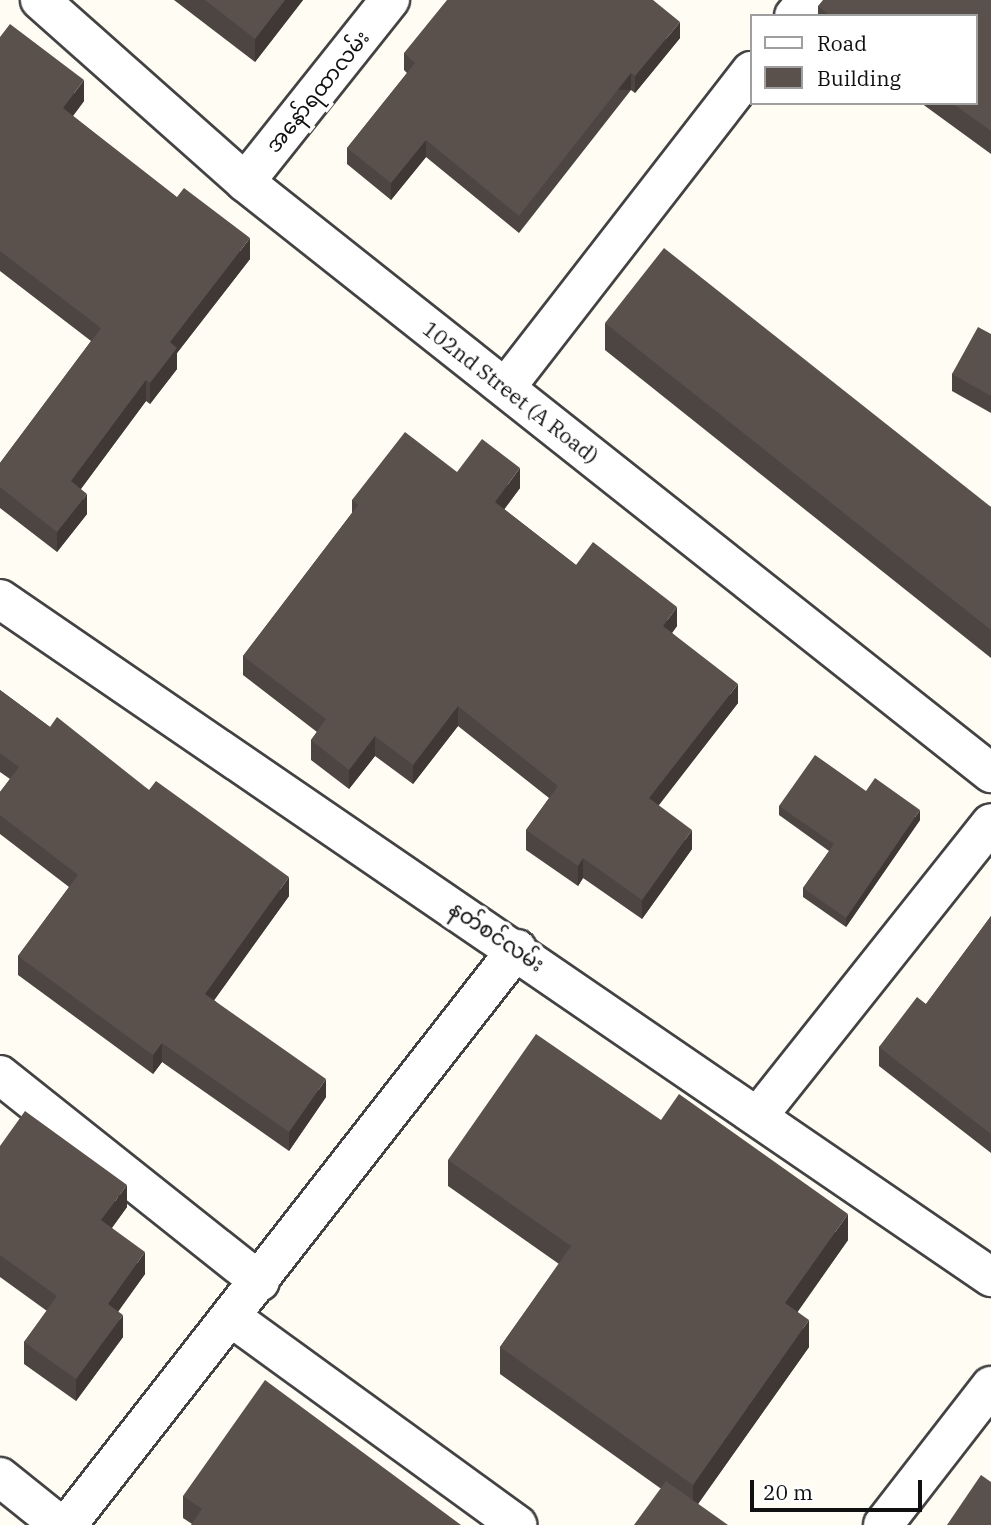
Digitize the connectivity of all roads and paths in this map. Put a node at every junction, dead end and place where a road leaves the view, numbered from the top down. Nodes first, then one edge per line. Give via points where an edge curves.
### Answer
1 (40, 0) edge
2 (390, 0) edge
3 (807, 0) edge
4 (796, 14) edge
5 (750, 72) edge
6 (245, 182) junction
7 (506, 387) junction
8 (0, 599) edge
9 (991, 773) edge
10 (991, 823) edge
11 (517, 949) junction
12 (0, 1075) edge
13 (758, 1116) junction
14 (991, 1277) edge
15 (260, 1282) junction
16 (231, 1317) junction
17 (991, 1386) edge
18 (0, 1477) edge
19 (60, 1525) edge
20 (67, 1525) edge
21 (517, 1525) edge
22 (883, 1525) edge

1 - 6 street, 102nd Street (A Road)
2 - 6 street, အနော်ရထာလမ်း
3 - 4 street
5 - 7 street
6 - 7 street, 102nd Street (A Road)
7 - 9 street, 102nd Street (A Road)
8 - 11 street, နတ်စင်လမ်း
10 - 13 street
11 - 13 street, နတ်စင်လမ်း
11 - 15 street
12 - 15 street
13 - 14 street, နတ်စင်လမ်း
15 - 16 street
16 - 20 street
16 - 21 street
17 - 22 street
18 - 19 street

